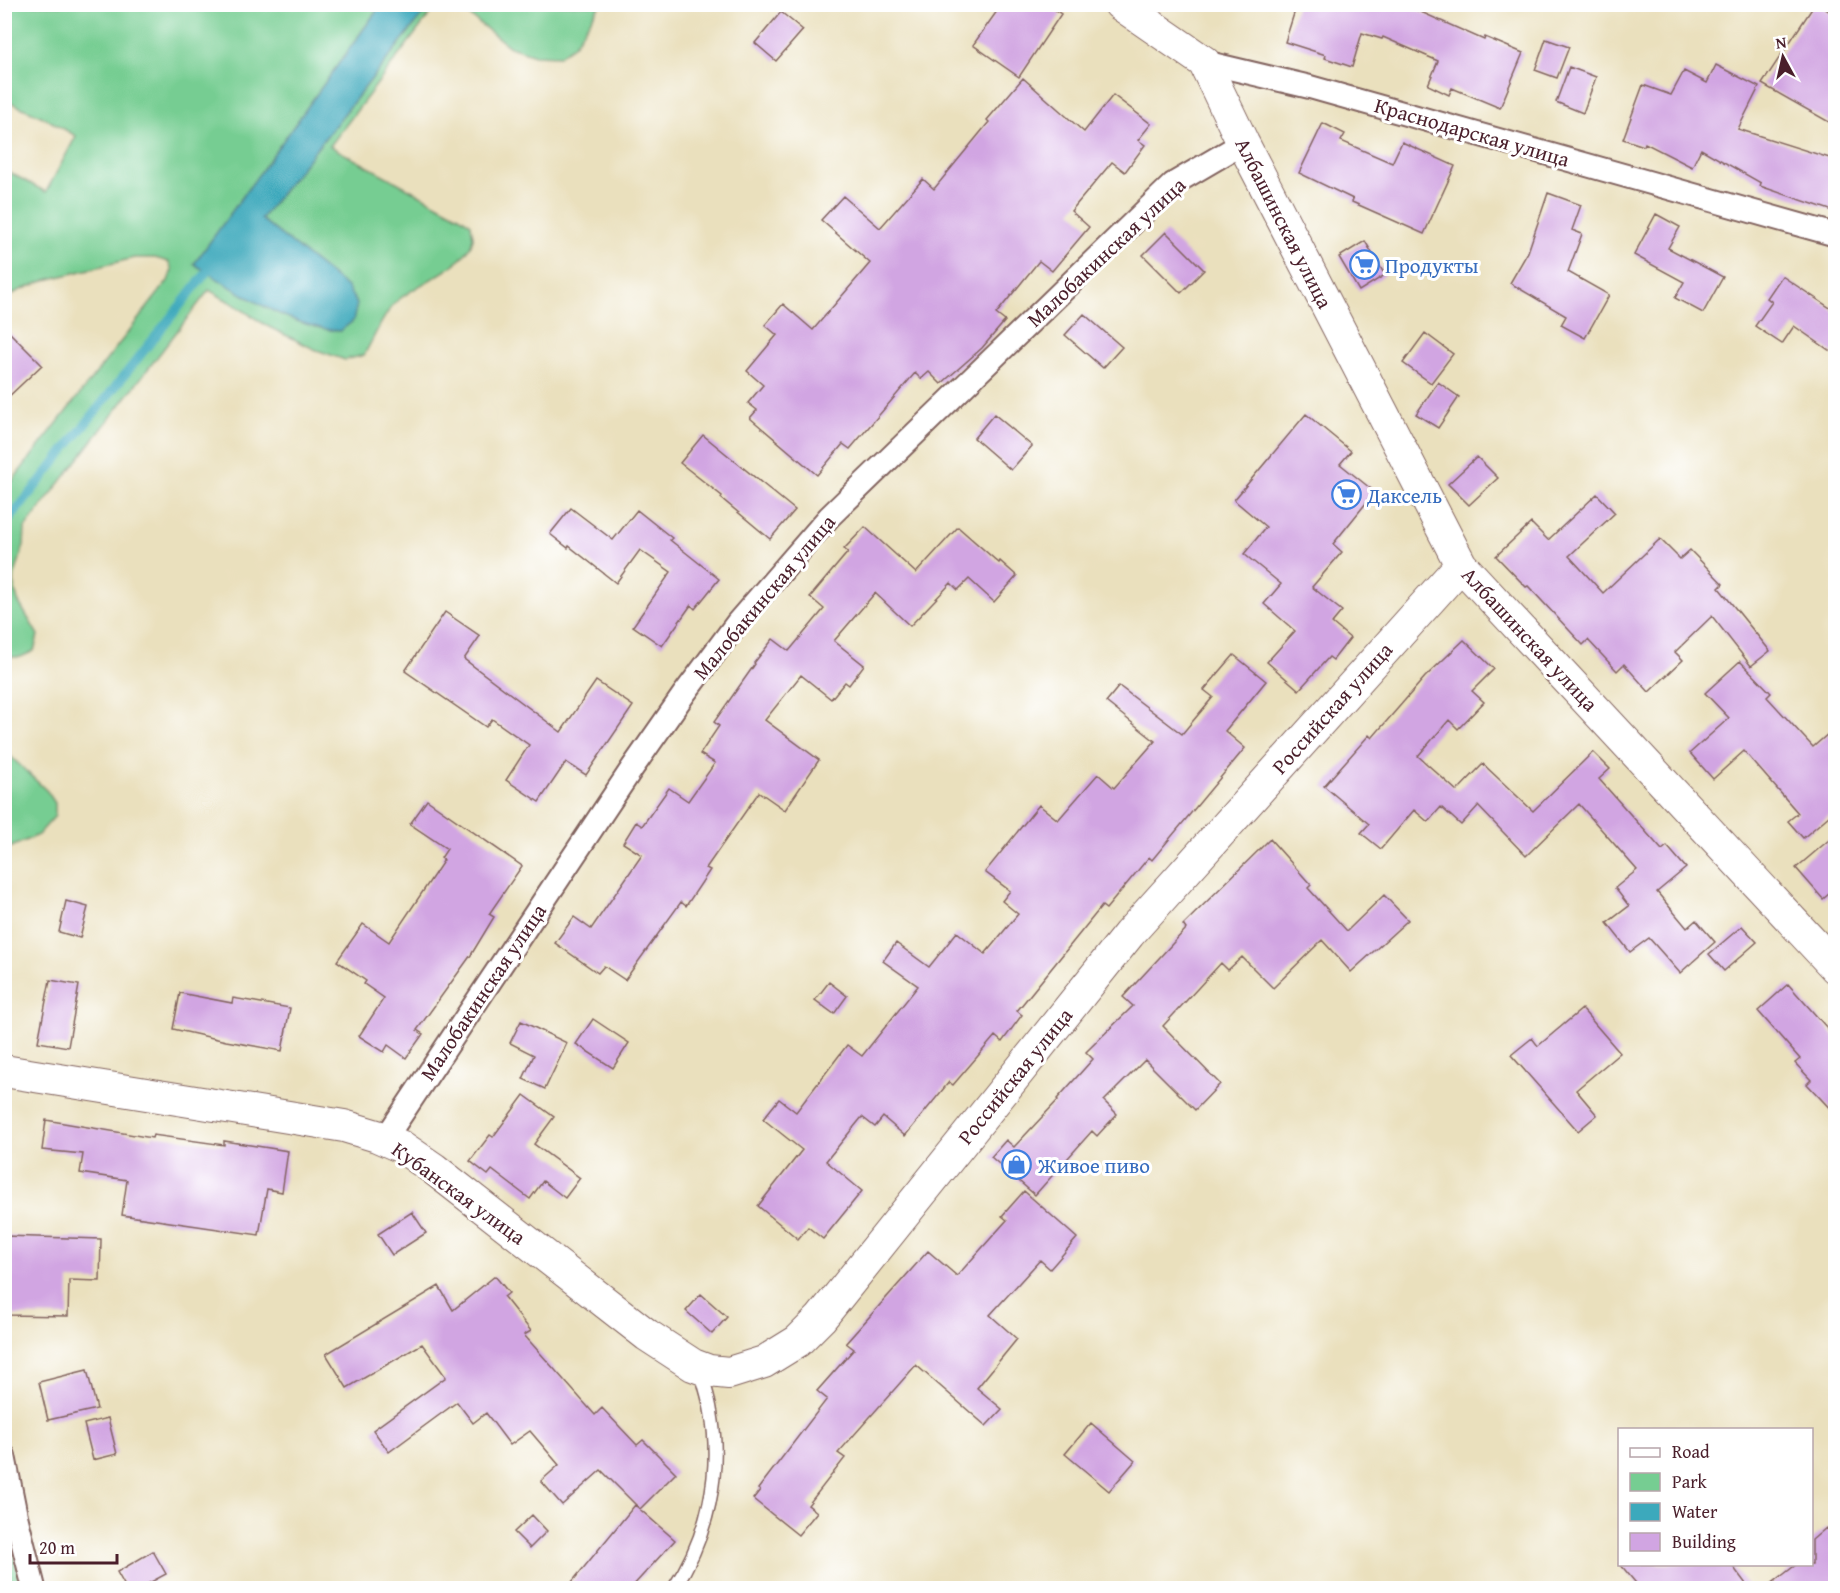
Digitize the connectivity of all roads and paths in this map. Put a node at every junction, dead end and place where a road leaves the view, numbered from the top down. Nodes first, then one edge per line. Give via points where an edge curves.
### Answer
1 (1120, 4) edge
2 (1204, 62) junction
3 (1243, 142) junction
4 (1836, 235) edge
5 (1461, 565) junction
6 (1836, 968) edge
7 (4, 1071) edge
8 (385, 1139) junction
9 (700, 1368) junction
10 (4, 1456) edge
11 (34, 1588) edge
12 (674, 1588) edge

1 - 2 street, Краснодарская улица
2 - 3 street, Албашинская улица
2 - 4 street, Краснодарская улица via 1310,87
3 - 5 street, Албашинская улица
3 - 8 street, Малобакинская улица via 1173,184 828,517 781,571 639,758
5 - 6 street, Албашинская улица
5 - 9 street, Российская улица via 1129,934 821,1318 798,1341 764,1362 729,1372
7 - 8 street, Кубанская улица via 344,1126
8 - 9 street, Кубанская улица via 434,1169 647,1335
9 - 12 lane via 715,1446 713,1483 698,1542
10 - 11 street

